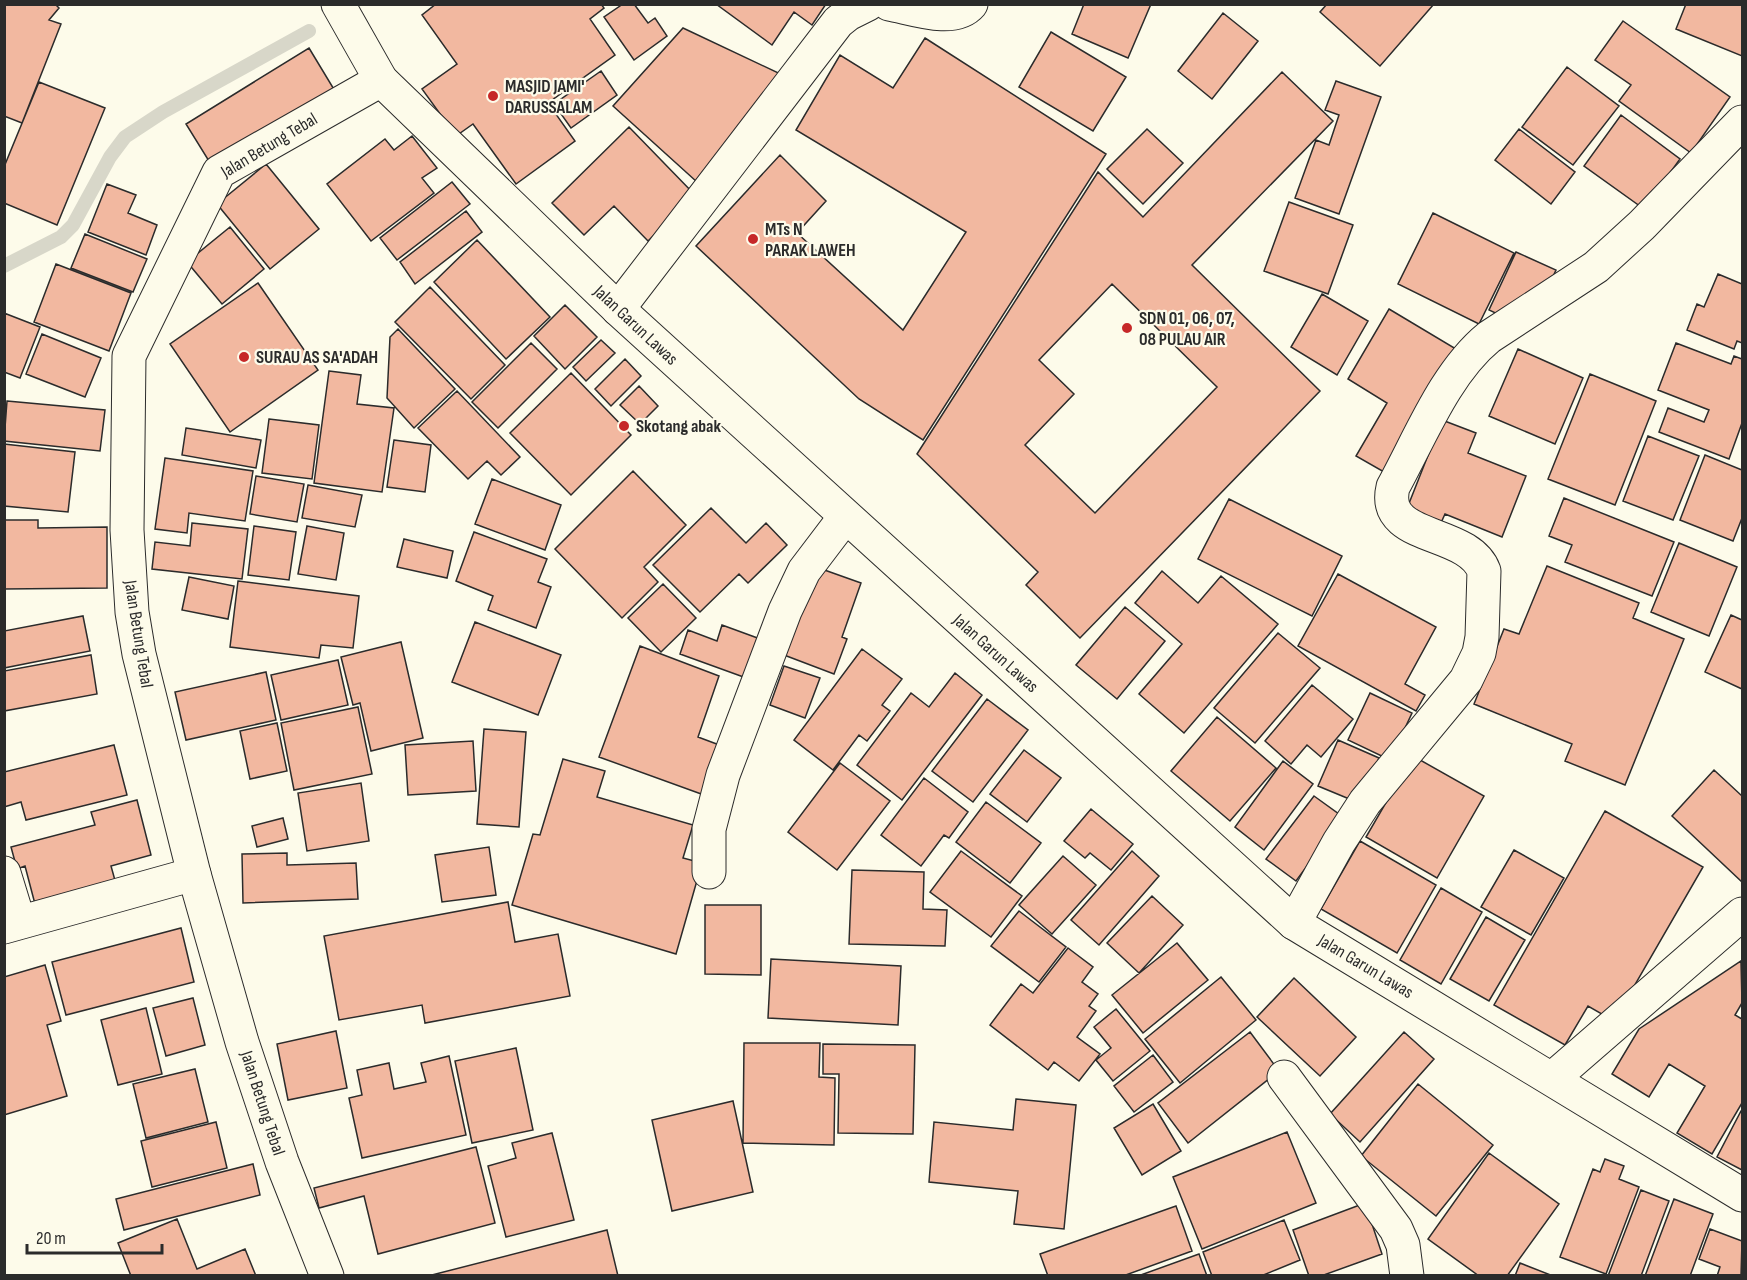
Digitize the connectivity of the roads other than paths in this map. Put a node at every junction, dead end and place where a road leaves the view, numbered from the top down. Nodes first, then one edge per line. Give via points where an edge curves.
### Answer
1 (338, 4) edge
2 (868, 4) edge
3 (890, 4) edge
4 (971, 4) edge
5 (381, 80) junction
6 (1743, 122) edge
7 (618, 309) junction
8 (845, 517) junction
9 (709, 872) dead end
10 (4, 873) edge
11 (194, 874) junction
12 (1743, 914) edge
13 (1294, 923) junction
14 (12, 925) edge
15 (1284, 1077) dead end
16 (1552, 1078) junction
17 (1743, 1195) edge
18 (327, 1275) edge
19 (1407, 1275) edge

1 - 5 street, Jalan Garun Lawas
2 - 7 street via 838,22
3 - 4 street via 946,14 966,10
5 - 7 street, Jalan Garun Lawas
5 - 11 street, Jalan Betung Tebal via 219,172 129,356 127,530 132,612 148,696
6 - 13 street via 1596,267 1475,348 1449,384 1393,487 1391,506 1400,520 1468,550 1481,562 1484,571 1479,653 1466,680 1353,820
7 - 8 street, Jalan Garun Lawas
8 - 9 street via 809,563 785,611 715,801 709,829
8 - 13 street, Jalan Garun Lawas
10 - 14 street
11 - 14 street
11 - 18 street, Jalan Betung Tebal via 282,1162
12 - 16 street
13 - 16 street, Jalan Garun Lawas
15 - 19 street via 1396,1229 1403,1245
16 - 17 street, Jalan Garun Lawas

